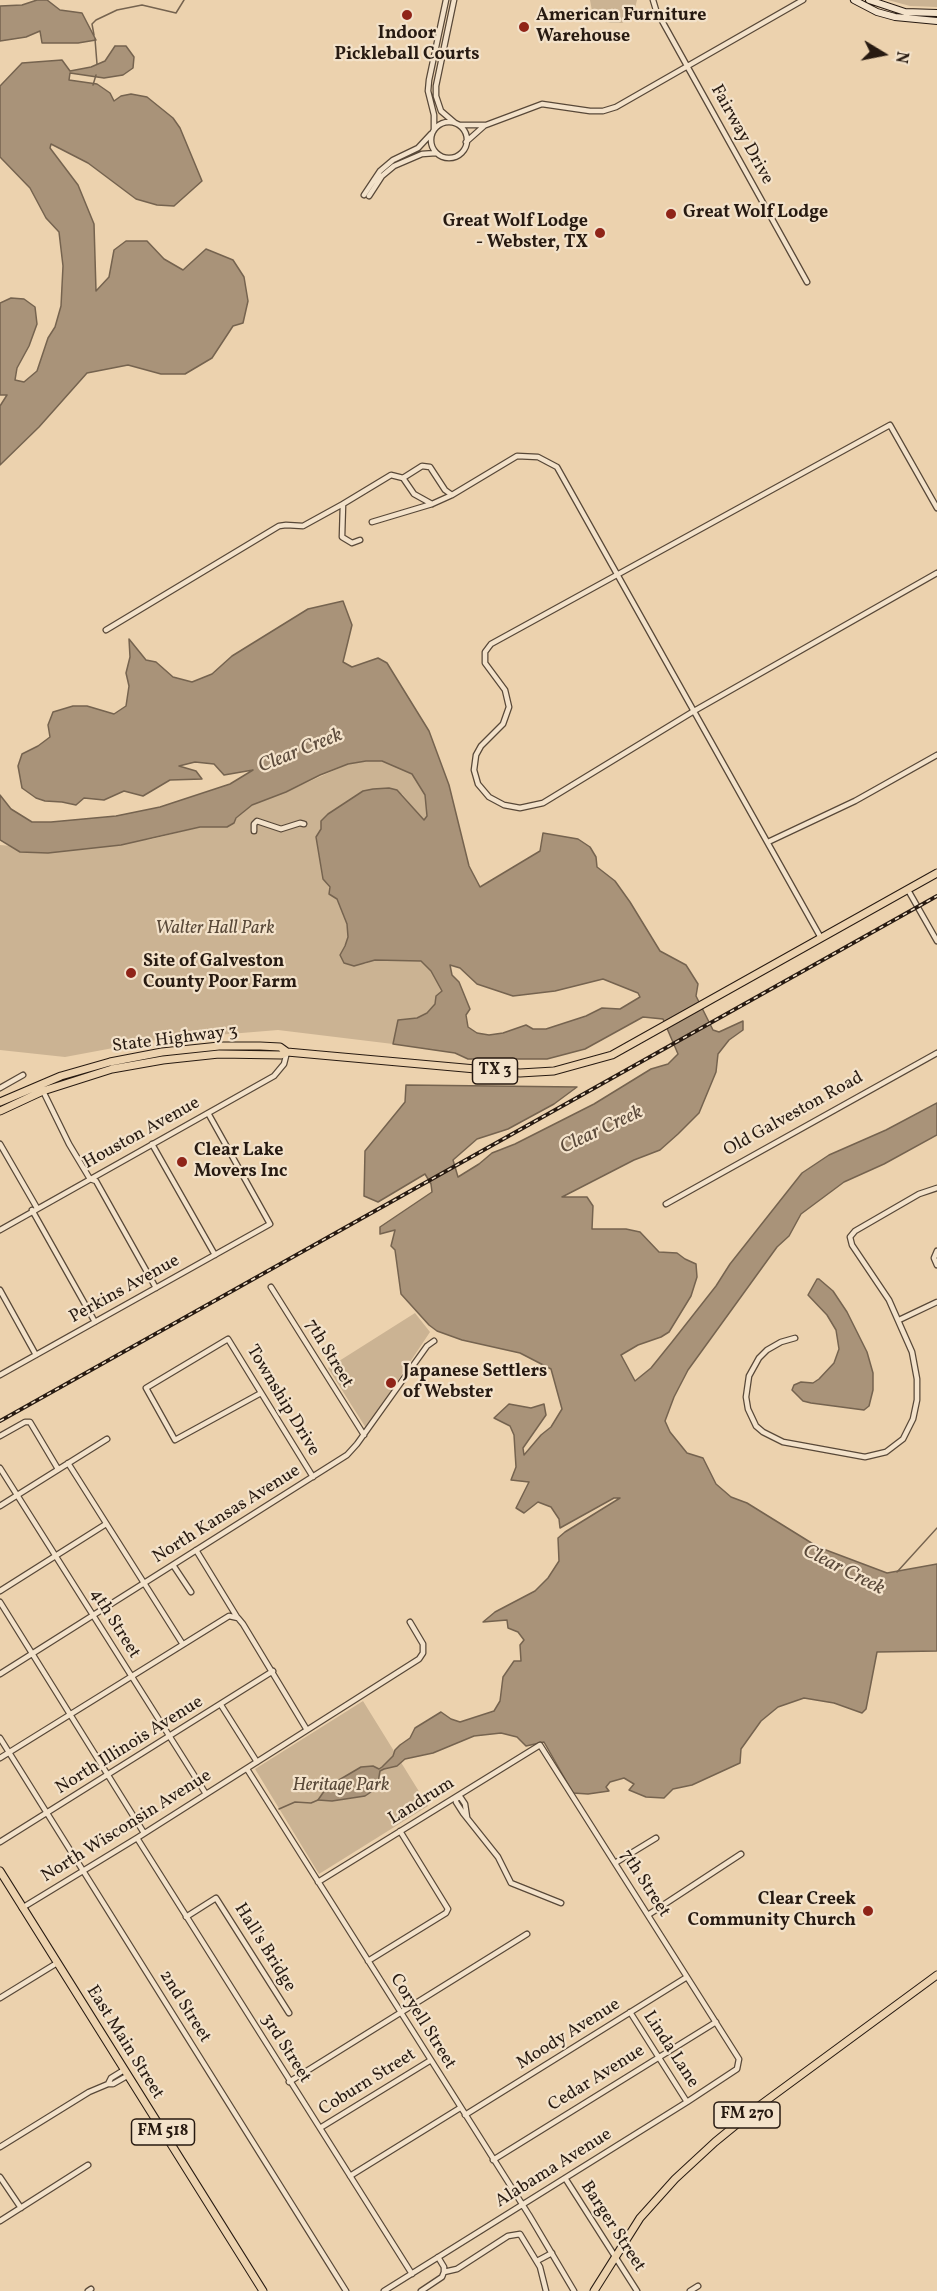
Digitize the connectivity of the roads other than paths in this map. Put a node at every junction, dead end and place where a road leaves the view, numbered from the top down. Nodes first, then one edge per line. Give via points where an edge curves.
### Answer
1 (446, 0) edge
2 (453, 0) edge
3 (653, 0) edge
4 (803, 0) edge
5 (854, 0) edge
6 (869, 0) edge
7 (878, 8) junction
8 (935, 14) edge
9 (937, 21) edge
10 (687, 65) junction
11 (458, 124) junction
12 (486, 125) junction
13 (433, 131) junction
14 (466, 142) junction
15 (437, 153) junction
16 (807, 282) dead end
17 (403, 478) junction
18 (452, 495) junction
19 (343, 504) junction
20 (432, 504) junction
21 (937, 508) edge
22 (372, 522) dead end
23 (360, 540) dead end
24 (937, 573) edge
25 (619, 576) junction
26 (106, 630) dead end
27 (694, 711) junction
28 (937, 755) edge
29 (302, 823) dead end
30 (254, 831) dead end
31 (768, 842) junction
32 (937, 873) edge
33 (908, 890) junction
34 (820, 938) junction
35 (937, 941) edge
36 (287, 1052) junction
37 (937, 1053) edge
38 (23, 1075) dead end
39 (0, 1088) edge
40 (42, 1088) junction
41 (0, 1102) edge
42 (0, 1111) edge
43 (208, 1113) junction
44 (0, 1144) edge
45 (152, 1144) junction
46 (90, 1179) junction
47 (937, 1188) edge
48 (666, 1204) dead end
49 (35, 1209) junction
50 (0, 1230) edge
51 (937, 1251) edge
52 (215, 1255) junction
53 (937, 1265) edge
54 (271, 1287) dead end
55 (156, 1288) junction
56 (0, 1290) edge
57 (937, 1302) edge
58 (899, 1320) junction
59 (95, 1322) junction
60 (795, 1338) dead end
61 (434, 1341) dead end
62 (36, 1355) junction
63 (0, 1375) edge
64 (261, 1393) junction
65 (364, 1435) junction
66 (0, 1436) edge
67 (107, 1439) dead end
68 (68, 1463) junction
69 (0, 1468) edge
70 (58, 1469) junction
71 (313, 1477) junction
72 (16, 1495) junction
73 (0, 1506) edge
74 (106, 1524) junction
75 (196, 1550) junction
76 (55, 1556) junction
77 (173, 1565) junction
78 (145, 1583) junction
79 (0, 1591) edge
80 (190, 1592) dead end
81 (0, 1602) edge
82 (93, 1616) junction
83 (235, 1617) junction
84 (410, 1622) dead end
85 (182, 1643) junction
86 (33, 1654) junction
87 (273, 1671) junction
88 (0, 1674) edge
89 (131, 1676) junction
90 (221, 1704) junction
91 (71, 1715) junction
92 (308, 1730) junction
93 (170, 1737) junction
94 (0, 1738) edge
95 (540, 1745) joint
96 (9, 1752) junction
97 (0, 1758) edge
98 (257, 1762) junction
99 (246, 1769) junction
100 (108, 1775) junction
101 (206, 1794) junction
102 (456, 1797) junction
103 (47, 1813) junction
104 (400, 1831) junction
105 (144, 1833) junction
106 (137, 1838) junction
107 (656, 1838) dead end
108 (0, 1842) edge
109 (741, 1854) dead end
110 (615, 1863) junction
111 (0, 1871) edge
112 (84, 1871) junction
113 (318, 1882) junction
114 (561, 1903) dead end
115 (22, 1908) junction
116 (648, 1915) junction
117 (186, 1917) junction
118 (527, 1934) dead end
119 (368, 1961) junction
120 (57, 1963) junction
121 (937, 1975) edge
122 (687, 1977) junction
123 (0, 1998) edge
124 (630, 2012) junction
125 (288, 2013) dead end
126 (401, 2013) junction
127 (716, 2022) junction
128 (659, 2057) junction
129 (430, 2061) junction
130 (736, 2069) joint
131 (125, 2073) junction
132 (290, 2082) junction
133 (687, 2102) junction
134 (460, 2108) junction
135 (465, 2115) junction
136 (320, 2128) junction
137 (0, 2147) edge
138 (493, 2160) junction
139 (88, 2165) dead end
140 (350, 2176) junction
141 (0, 2177) edge
142 (565, 2178) junction
143 (522, 2205) junction
144 (21, 2208) junction
145 (0, 2221) edge
146 (552, 2253) junction
147 (615, 2256) junction
148 (438, 2257) junction
149 (537, 2261) junction
150 (444, 2272) junction
151 (412, 2274) junction
152 (698, 2286) dead end
153 (263, 2291) edge
154 (346, 2291) edge
155 (384, 2291) edge
156 (421, 2291) edge
157 (546, 2291) edge
158 (574, 2291) edge
159 (594, 2291) edge
160 (637, 2291) edge
161 (690, 2291) edge

1 - 13 street via 428,91
2 - 11 street via 436,96 441,111
3 - 10 street, Fairway Drive
4 - 10 street
5 - 7 street
6 - 7 street
7 - 8 street
7 - 9 street via 904,19
10 - 12 street via 603,111 542,104
10 - 16 street, Fairway Drive
11 - 12 street
11 - 13 street via 443,122
11 - 14 street via 466,134
12 - 14 street
13 - 15 street via 432,146
13 - 15 street via 418,148 380,171 366,195 394,166 422,154
14 - 15 street via 454,157
17 - 18 street via 422,466 430,467
17 - 19 street via 391,475
17 - 20 street via 414,494
18 - 20 street
18 - 25 street via 517,456 538,457 557,467
19 - 23 street via 342,537 352,543
19 - 26 street via 303,526 279,526
20 - 22 street
21 - 25 street via 890,425
24 - 27 street
25 - 27 street
25 - 27 street via 486,649 485,663 505,690 509,707 503,724 476,755 474,770 478,784 489,797 504,805 537,805
27 - 31 street
28 - 31 street via 855,801
29 - 30 street via 281,829 257,821
31 - 34 street
32 - 33 main road, TX 3
33 - 34 main road, TX 3
33 - 35 street
34 - 36 main road, State Highway 3 / TX 3 via 612,1055 554,1071 520,1073
36 - 40 main road, State Highway 3 / TX 3 via 163,1060
36 - 43 street, Houston Avenue via 284,1064 274,1076
37 - 48 street, Old Galveston Road
38 - 39 street
40 - 41 main road, State Highway 3 / TX 3
40 - 42 main road, State Highway 3 / TX 3
40 - 46 street
43 - 45 street, Houston Avenue
43 - 52 street, Perkins Avenue via 270,1224
44 - 49 street
45 - 46 street, Houston Avenue
45 - 52 street
46 - 49 street, Houston Avenue
46 - 55 street via 96,1181
47 - 58 street via 919,1194 850,1237
49 - 50 street, Houston Avenue
49 - 59 street
51 - 53 street
52 - 55 street, Perkins Avenue
54 - 65 street, 7th Street
55 - 59 street, Perkins Avenue
56 - 62 street
57 - 58 street
58 - 60 street via 912,1352 917,1400 903,1439 892,1449 874,1456 783,1442 756,1426 746,1397 749,1376 767,1350
59 - 62 street, Perkins Avenue
61 - 65 street, North Kansas Avenue
62 - 63 street, Perkins Avenue
64 - 64 street, Township Drive via 228,1339 146,1388 175,1440
64 - 71 street, Township Drive
65 - 71 street, North Kansas Avenue via 347,1455
66 - 70 street via 28,1422
67 - 68 street
68 - 70 street
68 - 74 street
69 - 72 street, 4th Street
70 - 72 street
71 - 75 street, North Kansas Avenue
72 - 73 street
72 - 76 street, 4th Street
74 - 76 street
74 - 78 street
75 - 77 street, North Kansas Avenue
75 - 83 street
76 - 79 street
76 - 82 street, 4th Street
77 - 78 street, North Kansas Avenue
77 - 80 street
78 - 82 street, North Kansas Avenue
78 - 85 street
81 - 86 street
82 - 86 street, North Kansas Avenue
82 - 89 street, 4th Street
83 - 85 street via 223,1618
83 - 87 street
84 - 92 street via 423,1644 419,1659
85 - 89 street
86 - 88 street, North Kansas Avenue
86 - 91 street
87 - 90 street, North Illinois Avenue
87 - 92 street
89 - 91 street
89 - 93 street, 4th Street
90 - 93 street, North Illinois Avenue
90 - 98 street
91 - 96 street
91 - 100 street
92 - 98 street
93 - 100 street, North Illinois Avenue
93 - 101 street, 4th Street
94 - 96 street, 2nd Street
95 - 102 street, Landrum
95 - 110 street, 7th Street
96 - 97 street
96 - 103 street, 2nd Street
98 - 99 street, North Wisconsin Avenue
99 - 101 street, North Wisconsin Avenue
99 - 113 street, Coryell Street
100 - 103 street, North Illinois Avenue
100 - 105 street
101 - 105 street, North Wisconsin Avenue
102 - 104 street, Landrum
102 - 114 street via 465,1803 467,1817 498,1857 511,1883
103 - 108 street, North Illinois Avenue
103 - 112 street, 2nd Street
104 - 113 street, Landrum
104 - 119 street via 448,1909
105 - 106 street, North Wisconsin Avenue
106 - 112 street, North Wisconsin Avenue
106 - 117 street, 3rd Street
107 - 110 street
109 - 116 street
110 - 116 street, 7th Street
111 - 115 main road, East Main Street / FM 518
112 - 115 street, North Wisconsin Avenue
112 - 154 street, 2nd Street
113 - 119 street, Coryell Street
115 - 120 main road, East Main Street / FM 518
116 - 122 street, 7th Street
117 - 125 street, Hall's Bridge via 216,1898
117 - 132 street, 3rd Street
118 - 126 street
119 - 126 street, Coryell Street
120 - 123 street
120 - 131 main road, East Main Street / FM 518
121 - 147 main road, FM 270 via 728,2130 640,2218
122 - 124 street, Moody Avenue
122 - 127 street, 7th Street
124 - 128 street, Linda Lane
124 - 135 street, Moody Avenue
126 - 129 street, Coryell Street
126 - 132 street
127 - 128 street, Cedar Avenue
127 - 130 street, 7th Street via 739,2059
128 - 133 street, Linda Lane
128 - 138 street, Cedar Avenue
129 - 134 street, Coryell Street
129 - 136 street, Coburn Street
130 - 133 street, Alabama Avenue
131 - 137 street via 113,2084 89,2092
131 - 153 main road, East Main Street / FM 518
132 - 136 street, 3rd Street
133 - 142 street, Alabama Avenue
134 - 135 street, Coryell Street
134 - 140 street
135 - 138 street, Coryell Street
136 - 140 street, 3rd Street
138 - 143 street, Coryell Street
139 - 144 street
140 - 151 street, 3rd Street
141 - 144 street
142 - 143 street, Alabama Avenue
142 - 147 street, Barger Street
143 - 146 street, Coryell Street
143 - 148 street, Alabama Avenue
144 - 145 street
146 - 149 street
146 - 158 street, Coryell Street
147 - 159 main road, FM 270
147 - 160 street, Barger Street
148 - 150 street
148 - 151 street, Alabama Avenue
149 - 150 street via 525,2239 516,2234 457,2269
149 - 157 street
150 - 156 street
151 - 155 street, Alabama Avenue
152 - 161 street

